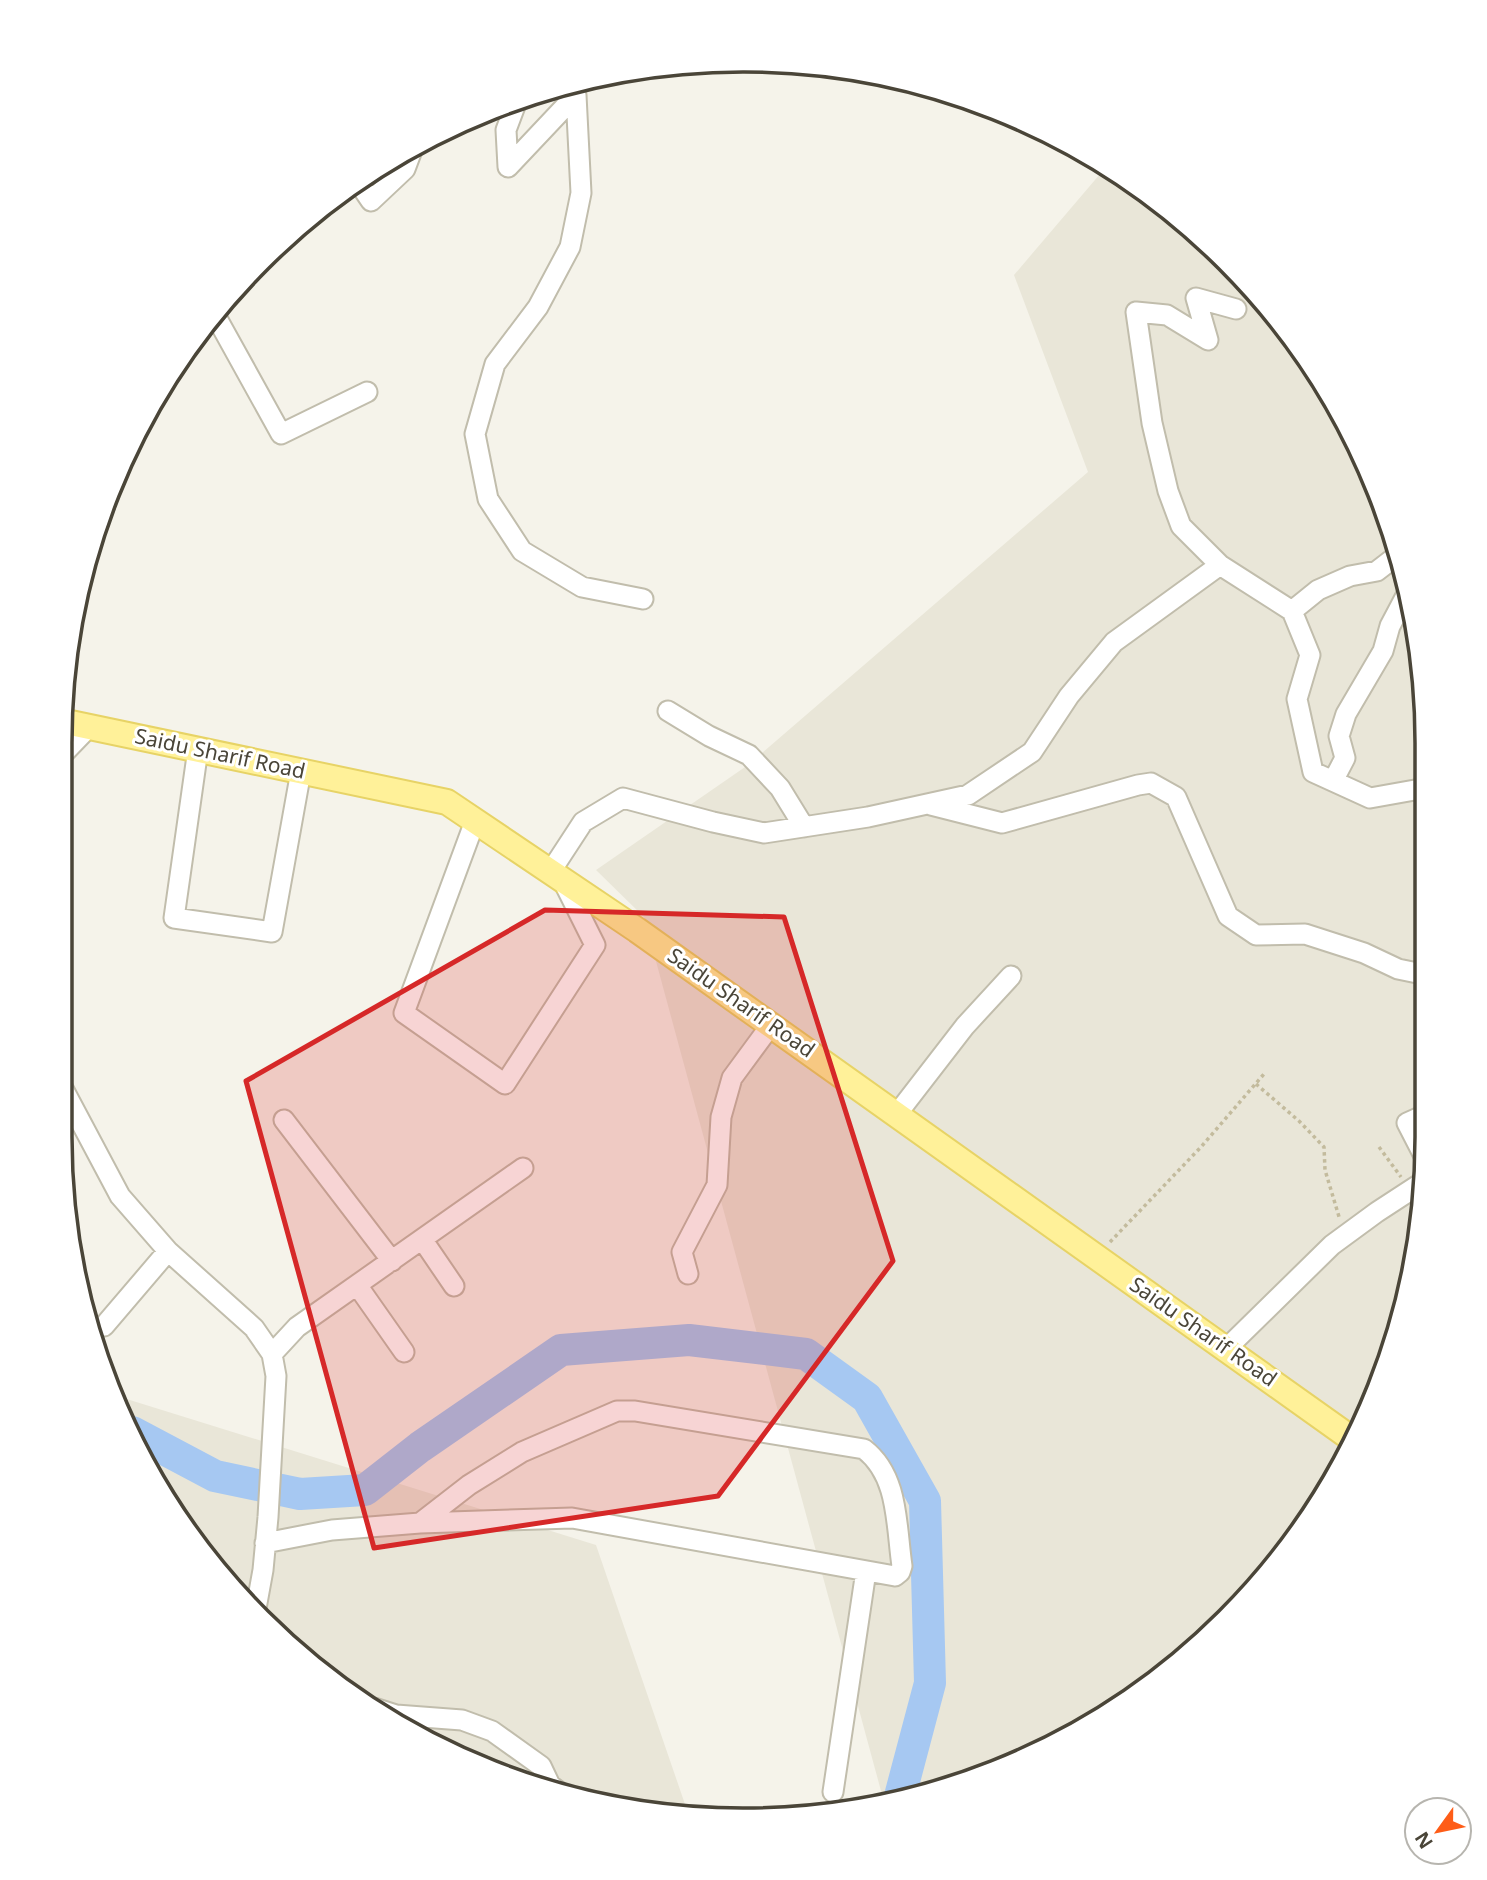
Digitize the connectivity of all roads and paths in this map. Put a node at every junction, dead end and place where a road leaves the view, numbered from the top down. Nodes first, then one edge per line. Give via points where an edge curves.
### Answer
1 (512, 113) edge
2 (408, 162) edge
3 (363, 190) edge
4 (1236, 309) dead end
5 (220, 324) edge
6 (367, 392) dead end
7 (1389, 561) edge
8 (1220, 565) junction
9 (643, 599) dead end
10 (1401, 606) edge
11 (1292, 611) junction
12 (668, 711) dead end
13 (72, 723) edge
14 (89, 727) junction
15 (72, 745) edge
16 (198, 749) junction
17 (301, 771) junction
18 (1333, 781) junction
19 (1415, 790) edge
20 (927, 804) junction
21 (475, 821) junction
22 (804, 827) junction
23 (557, 875) junction
24 (1415, 973) edge
25 (1011, 976) dead end
26 (771, 1025) junction
27 (1264, 1074) dead end
28 (1256, 1084) junction
29 (72, 1106) edge
30 (897, 1114) junction
31 (1415, 1119) edge
32 (284, 1120) dead end
33 (1415, 1137) edge
34 (523, 1168) dead end
35 (1413, 1189) edge
36 (1344, 1236) junction
37 (422, 1240) junction
38 (168, 1251) junction
39 (1096, 1256) junction
40 (392, 1261) junction
41 (688, 1274) dead end
42 (357, 1285) junction
43 (454, 1286) dead end
44 (104, 1326) dead end
45 (1226, 1349) junction
46 (404, 1352) dead end
47 (272, 1353) junction
48 (1346, 1435) edge
49 (420, 1522) junction
50 (265, 1543) junction
51 (866, 1571) junction
52 (257, 1599) edge
53 (410, 1719) edge
54 (547, 1778) edge
55 (832, 1792) dead end

1 - 9 street via 506,130 508,167 576,95 581,193 570,247 538,307 495,364 475,434 488,499 522,551 582,587
2 - 3 street via 371,201
4 - 8 street via 1196,298 1208,340 1167,315 1136,312 1152,423 1168,491 1181,526
5 - 6 street via 281,434
7 - 11 street via 1377,570 1318,590
8 - 11 street
8 - 20 street via 1114,642 1069,696 1032,752 968,795
10 - 18 street via 1383,651 1346,714 1339,736 1345,758
11 - 18 street via 1310,654 1297,699 1313,772
12 - 22 street via 750,755 780,788
13 - 14 main road, Saidu Sharif Road
14 - 15 street
14 - 16 main road, Saidu Sharif Road
16 - 17 main road, Saidu Sharif Road
16 - 17 street via 174,918 272,932
17 - 21 main road, Saidu Sharif Road via 447,802
18 - 19 street via 1370,797
20 - 22 street
20 - 24 street via 1002,822 1150,783 1176,797 1228,916 1256,935 1305,933
21 - 23 main road, Saidu Sharif Road
21 - 23 street via 404,1013 505,1084 595,945
22 - 23 street via 764,833 623,798 583,822
23 - 26 main road, Saidu Sharif Road
25 - 30 street via 965,1026
26 - 30 main road, Saidu Sharif Road
26 - 41 street via 732,1078 720,1117 717,1185 682,1252
27 - 28 path
28 - 36 path via 1324,1147 1325,1170
28 - 39 path
29 - 38 street via 120,1196
30 - 39 main road, Saidu Sharif Road
31 - 33 street via 1407,1123
32 - 40 street
34 - 37 street
35 - 36 street
36 - 45 street
37 - 40 street
37 - 43 street
38 - 44 street
38 - 47 street via 254,1328
39 - 45 main road, Saidu Sharif Road
40 - 42 street
42 - 46 street
42 - 47 street via 297,1327
45 - 48 main road, Saidu Sharif Road
47 - 50 street via 276,1376
49 - 50 street via 332,1530
49 - 51 street via 572,1518
49 - 51 street via 522,1452 617,1411 635,1410 864,1448 877,1458 890,1482 902,1566 895,1576
50 - 52 street
51 - 55 street
53 - 54 street via 462,1720 492,1731 541,1766

